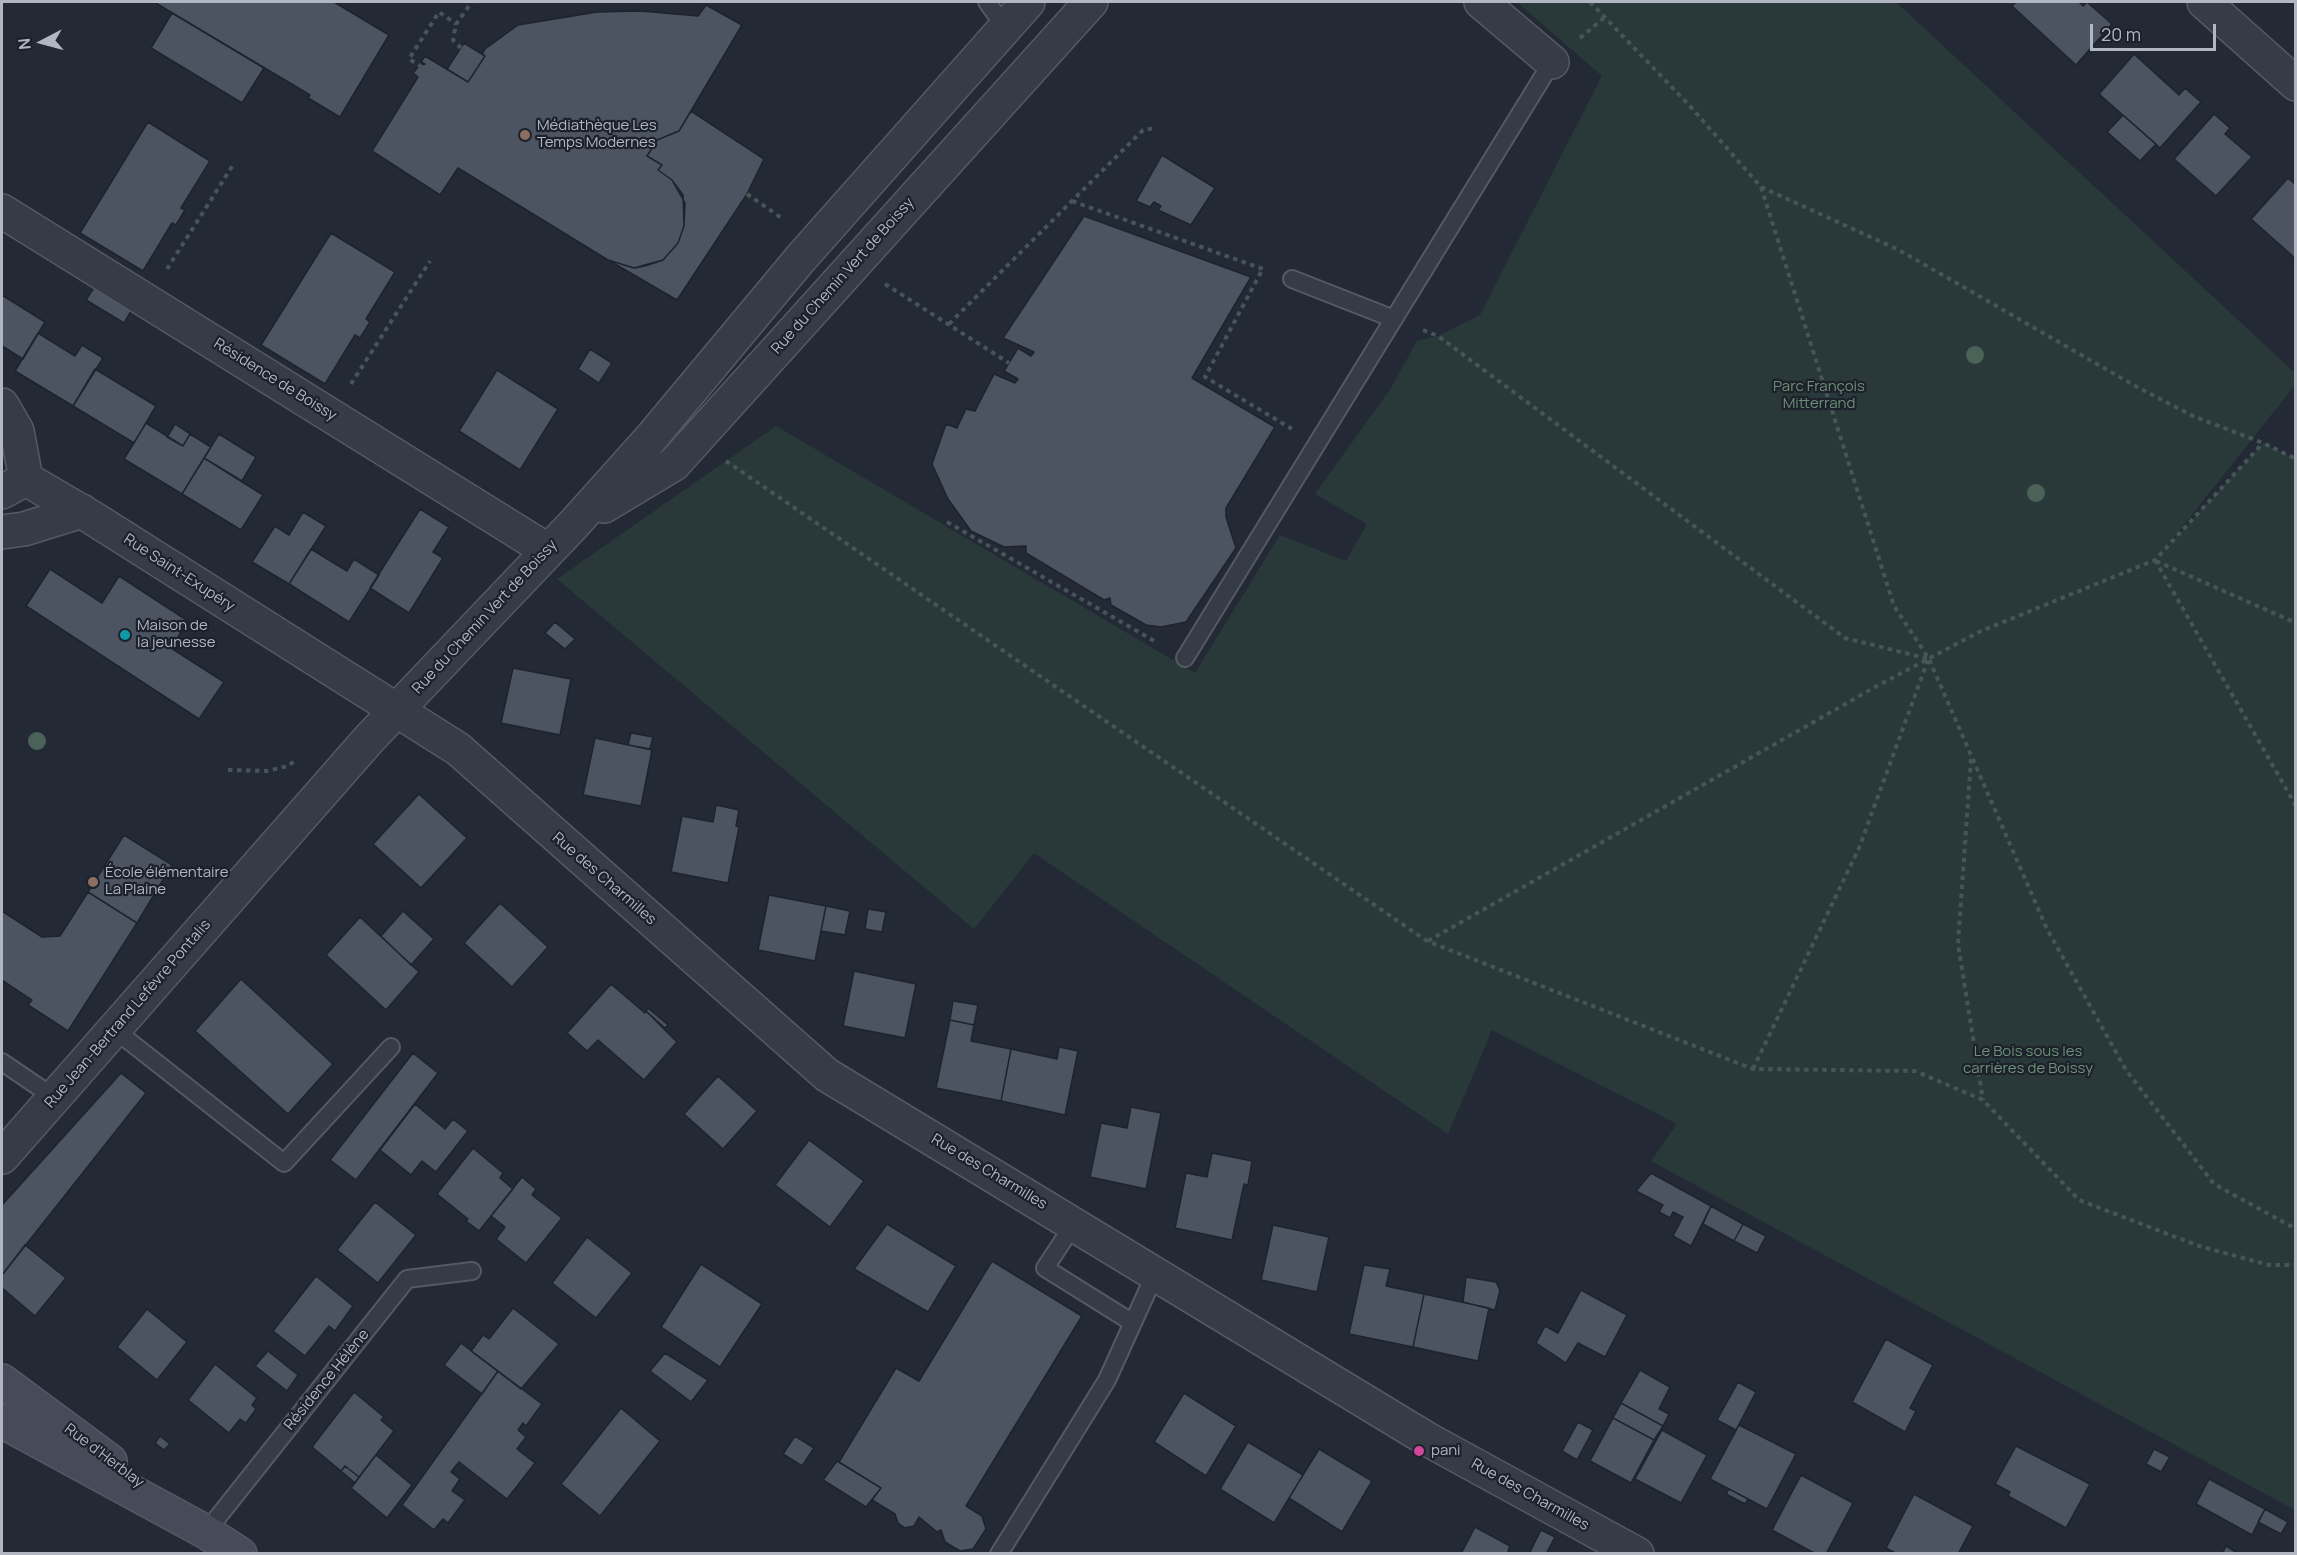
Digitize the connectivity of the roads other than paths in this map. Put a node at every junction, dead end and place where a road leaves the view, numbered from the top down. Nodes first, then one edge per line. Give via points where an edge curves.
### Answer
1 (1028, 2) edge
2 (1090, 2) edge
3 (1481, 2) edge
4 (2205, 2) edge
5 (996, 14) edge
6 (1552, 62) joint
7 (2295, 84) edge
8 (2, 211) edge
9 (1292, 279) road end
10 (1394, 319) junction
11 (2, 405) edge
12 (14, 486) edge
13 (82, 511) junction
14 (574, 524) junction
15 (2, 532) edge
16 (547, 550) junction
17 (1185, 658) road end
18 (399, 711) junction
19 (115, 1030) junction
20 (391, 1047) dead end
21 (2, 1062) edge
22 (55, 1098) junction
23 (2, 1157) edge
24 (1074, 1224) junction
25 (472, 1271) dead end
26 (1155, 1274) junction
27 (1133, 1323) junction
28 (12, 1389) edge
29 (2, 1423) edge
30 (206, 1532) junction
31 (240, 1554) edge
32 (999, 1554) edge
33 (1637, 1554) edge

1 - 5 street, Rue du Chemin Vert de Boissy
2 - 14 street, Rue du Chemin Vert de Boissy via 674,464
3 - 6 street
4 - 7 street
5 - 14 street, Rue du Chemin Vert de Boissy via 816,241
6 - 10 lane
8 - 16 street, Résidence de Boissy
9 - 10 lane
10 - 17 lane
11 - 12 street, Rue Saint-Exupéry via 17,431
12 - 13 street, Rue Saint-Exupéry
13 - 15 street
13 - 18 street, Rue Saint-Exupéry
14 - 16 street, Rue du Chemin Vert de Boissy
16 - 18 street, Rue du Chemin Vert de Boissy via 428,675
18 - 19 street, Rue Jean-Bertrand Lefèvre Pontalis via 370,738
18 - 24 street, Rue des Charmilles via 458,749 827,1075
19 - 20 lane via 284,1163
19 - 22 street, Rue Jean-Bertrand Lefèvre Pontalis
21 - 22 lane
22 - 23 street, Rue Jean-Bertrand Lefèvre Pontalis
24 - 26 street, Rue des Charmilles
24 - 27 lane via 1045,1268
25 - 30 lane, Résidence Hélène via 408,1279
26 - 27 lane
26 - 33 street, Rue des Charmilles via 1427,1439
27 - 32 lane via 1107,1380
28 - 29 lane
28 - 30 main road, Rue d'Herblay
29 - 30 main road, Rue d'Herblay
30 - 31 main road, Rue d'Herblay

